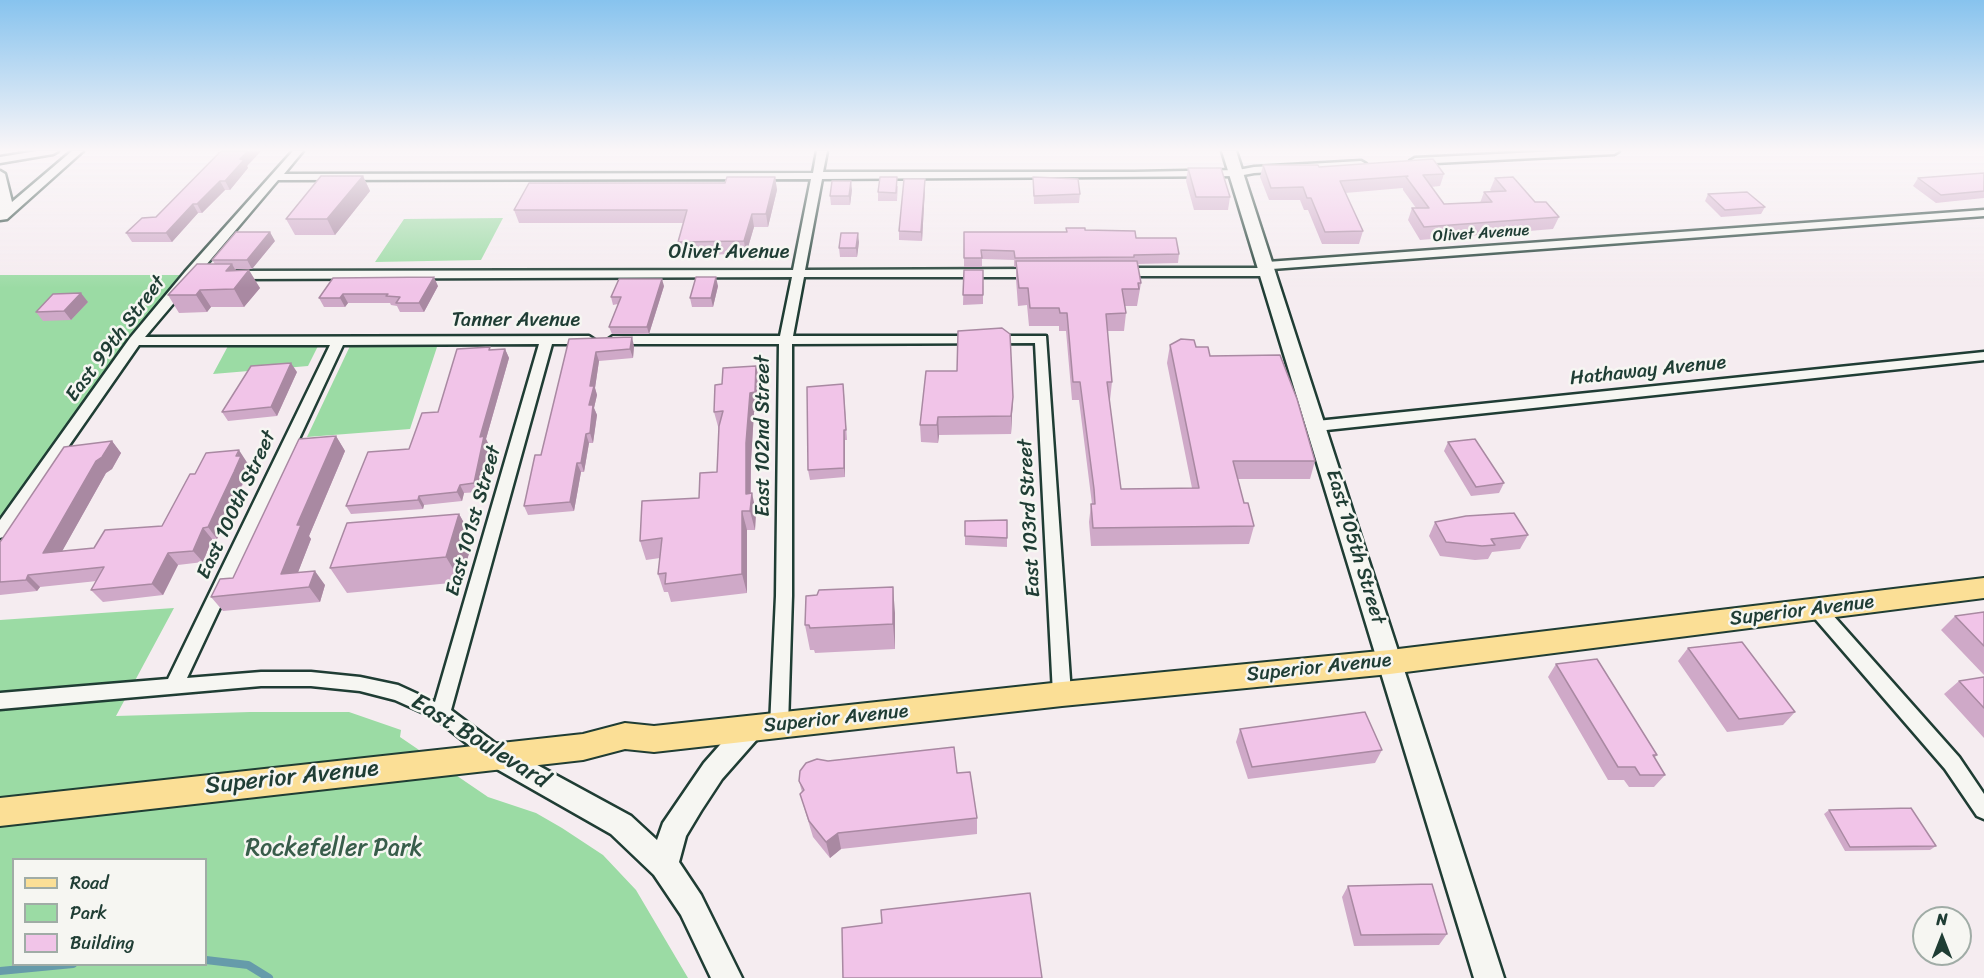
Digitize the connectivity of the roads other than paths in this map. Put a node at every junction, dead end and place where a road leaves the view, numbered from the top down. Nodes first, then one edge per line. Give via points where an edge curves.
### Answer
1 (6, 197) edge
2 (26, 197) edge
3 (259, 197) edge
4 (813, 197) edge
5 (1245, 197) edge
6 (1984, 213) edge
7 (3, 217) edge
8 (1268, 269) junction
9 (798, 273) junction
10 (1048, 273) edge
11 (1108, 273) edge
12 (189, 275) junction
13 (1041, 339) joint
14 (547, 340) junction
15 (786, 340) junction
16 (135, 341) junction
17 (338, 342) junction
18 (1984, 356) edge
19 (1317, 426) junction
20 (0, 532) edge
21 (1984, 588) edge
22 (1817, 609) junction
23 (1390, 662) junction
24 (174, 686) junction
25 (1062, 694) junction
26 (0, 701) edge
27 (441, 713) junction
28 (779, 726) junction
29 (750, 729) junction
30 (497, 756) junction
31 (1984, 810) edge
32 (0, 812) edge
33 (664, 865) junction
34 (727, 978) edge
35 (1489, 978) edge

1 - 7 street
2 - 7 street
3 - 12 street, East 99th Street
4 - 9 street, East 102nd Street
5 - 8 main road, East 105th Street
6 - 8 street, Olivet Avenue
8 - 11 street, Olivet Avenue
8 - 19 main road, East 105th Street
9 - 10 street, Olivet Avenue
9 - 12 street, Olivet Avenue
9 - 15 street, East 102nd Street
12 - 16 street, East 99th Street
13 - 15 street, Tanner Avenue
13 - 25 street, East 103rd Street
14 - 15 street, Tanner Avenue
14 - 17 street, Tanner Avenue
14 - 27 street, East 101st Street
15 - 28 street, East 102nd Street
16 - 17 street, Tanner Avenue
16 - 20 street, East 99th Street
17 - 24 street, East 100th Street
18 - 19 street, Hathaway Avenue
19 - 23 main road, East 105th Street
21 - 22 main road, Superior Avenue
22 - 23 main road, Superior Avenue
22 - 31 street via 1952,763
23 - 25 main road, Superior Avenue
23 - 35 main road, East 105th Street
24 - 26 street, East Boulevard
24 - 27 street, East Boulevard via 311,679 399,693
25 - 28 main road, Superior Avenue
27 - 30 street, East Boulevard
28 - 29 main road, Superior Avenue
29 - 30 main road, Superior Avenue via 654,739 623,753 584,747
29 - 33 main road via 691,802 673,832
30 - 32 main road, Superior Avenue
30 - 33 main road, East Boulevard via 621,825
33 - 34 main road, East Boulevard via 691,905

